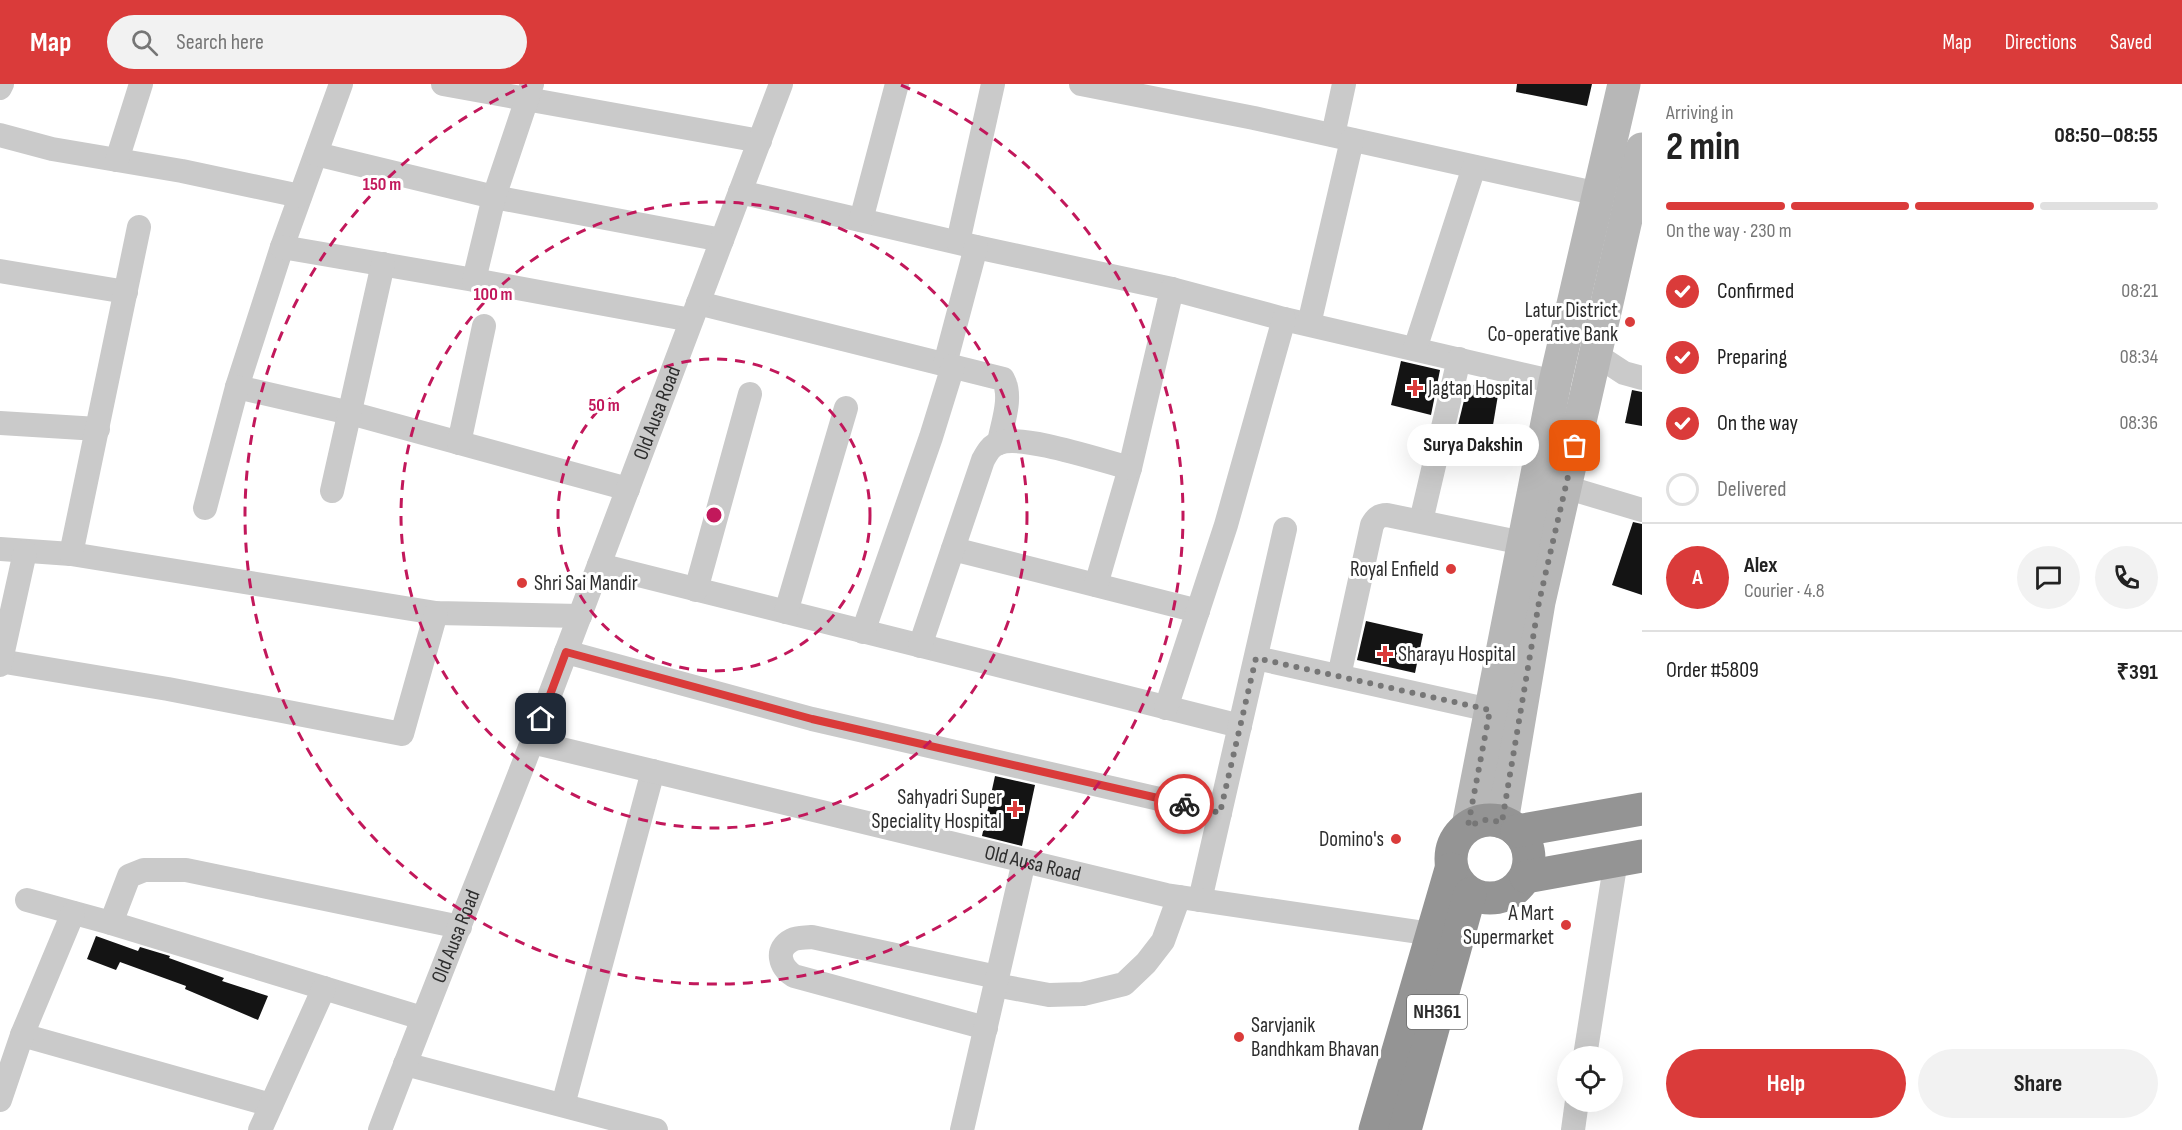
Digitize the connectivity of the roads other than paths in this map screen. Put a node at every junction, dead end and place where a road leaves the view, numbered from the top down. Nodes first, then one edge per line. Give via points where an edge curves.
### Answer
1 (2, 84) edge
2 (141, 84) edge
3 (341, 84) edge
4 (443, 84) edge
5 (782, 84) edge
6 (897, 84) edge
7 (993, 84) edge
8 (1081, 84) edge
9 (1344, 84) edge
10 (1624, 84) edge
11 (0, 88) edge
12 (530, 91) edge
13 (0, 135) edge
14 (1342, 138) junction
15 (760, 141) junction
16 (1642, 149) edge
17 (316, 154) junction
18 (117, 160) junction
19 (1474, 167) junction
20 (740, 192) junction
21 (1599, 194) junction
22 (300, 196) junction
23 (494, 197) junction
24 (861, 220) junction
25 (139, 227) dead end
26 (722, 240) junction
27 (967, 244) junction
28 (282, 247) junction
29 (383, 264) junction
30 (0, 271) edge
31 (474, 280) junction
32 (1172, 289) junction
33 (126, 292) junction
34 (695, 311) junction
35 (1284, 319) junction
36 (1309, 324) junction
37 (484, 326) dead end
38 (1415, 349) junction
39 (1595, 354) junction
40 (1459, 359) junction
41 (949, 365) junction
42 (1642, 378) edge
43 (1555, 382) junction
44 (237, 387) junction
45 (750, 394) dead end
46 (846, 408) dead end
47 (350, 413) junction
48 (0, 423) edge
49 (98, 429) junction
50 (459, 443) junction
51 (999, 443) junction
52 (1130, 468) junction
53 (1565, 488) junction
54 (628, 489) junction
55 (332, 491) dead end
56 (205, 508) dead end
57 (1642, 510) edge
58 (1421, 521) junction
59 (1285, 529) dead end
60 (1523, 543) junction
61 (0, 549) edge
62 (953, 549) junction
63 (25, 552) junction
64 (71, 554) junction
65 (599, 565) junction
66 (1096, 585) junction
67 (696, 590) junction
68 (1198, 611) junction
69 (786, 612) junction
70 (436, 613) junction
71 (580, 616) junction
72 (863, 632) junction
73 (920, 646) junction
74 (566, 652) junction
75 (1256, 658) junction
76 (0, 663) edge
77 (1339, 676) junction
78 (1166, 708) junction
79 (1490, 710) junction
80 (1240, 726) junction
81 (532, 742) junction
82 (653, 771) junction
83 (1642, 809) edge
84 (1220, 813) junction
85 (1468, 826) junction
86 (1509, 826) junction
87 (1629, 858) edge
88 (1024, 861) junction
89 (1526, 877) junction
90 (1460, 882) junction
91 (1189, 898) junction
92 (27, 900) dead end
93 (73, 913) junction
94 (111, 923) junction
95 (460, 927) junction
96 (1432, 934) junction
97 (996, 981) junction
98 (324, 988) junction
99 (422, 1018) junction
100 (986, 1028) junction
101 (22, 1035) junction
102 (1587, 1046) edge
103 (405, 1064) junction
104 (0, 1100) edge
105 (271, 1105) junction
106 (563, 1105) junction
107 (1575, 1112) edge
108 (260, 1130) edge
109 (380, 1130) edge
110 (656, 1130) edge
111 (962, 1130) edge
112 (1375, 1130) edge
113 (1405, 1130) edge
114 (1573, 1130) edge

1 - 11 street
2 - 18 street
3 - 17 street
4 - 12 street
5 - 15 street, Old Ausa Road
6 - 24 street
7 - 27 street
8 - 14 street
9 - 14 street
10 - 21 main road
12 - 15 street
12 - 23 street
13 - 18 street
14 - 19 street
14 - 36 street
15 - 20 street, Old Ausa Road
16 - 39 main road
17 - 22 street
17 - 23 street
18 - 22 street
19 - 21 street
19 - 38 street
20 - 24 street
20 - 26 street, Old Ausa Road
21 - 43 main road
22 - 28 street
23 - 26 street
23 - 31 street
24 - 27 street
25 - 33 street
26 - 34 street, Old Ausa Road
27 - 32 street
27 - 41 street
28 - 29 street
28 - 44 street
29 - 31 street
29 - 47 street
30 - 33 street
31 - 34 street
32 - 35 street
32 - 52 street
33 - 49 street
34 - 41 street
34 - 54 street, Old Ausa Road
35 - 36 street
35 - 68 street
36 - 38 street
37 - 50 street
38 - 40 street
39 - 42 street via 1624,373
39 - 53 main road
40 - 43 street
40 - 58 street
41 - 51 street via 1003,380 1008,394
41 - 72 street via 931,437
43 - 60 main road
44 - 47 street
44 - 56 street
45 - 67 street
46 - 69 street
47 - 50 street
47 - 55 street
48 - 49 street
49 - 64 street
50 - 54 street
51 - 52 street via 1036,444
51 - 62 street via 990,448 983,460
52 - 66 street
53 - 57 street
53 - 86 main road via 1539,602
54 - 65 street, Old Ausa Road
58 - 60 street
58 - 77 street via 1380,515 1372,525
59 - 75 street
60 - 79 main road
61 - 63 street
62 - 66 street
62 - 73 street
63 - 64 street
63 - 76 street
64 - 70 street
65 - 67 street
65 - 71 street, Old Ausa Road
66 - 68 street
67 - 69 street
68 - 78 street
69 - 72 street
70 - 71 street
70 - 76 street via 402,734 168,689
71 - 74 street, Old Ausa Road
72 - 73 street
73 - 78 street
74 - 81 street, Old Ausa Road
74 - 84 street via 812,719
75 - 77 street
75 - 80 street
77 - 79 street
78 - 80 street
79 - 85 main road
80 - 84 street
81 - 82 street, Old Ausa Road
81 - 95 street, Old Ausa Road
82 - 88 street, Old Ausa Road
82 - 106 street
83 - 86 highway
84 - 91 street
85 - 86 highway via 1485,820
85 - 90 highway via 1456,838 1450,853
86 - 89 highway via 1526,844 1530,861
87 - 89 highway
87 - 102 street
88 - 91 street, Old Ausa Road
88 - 97 street
89 - 90 highway via 1516,890 1502,898
90 - 96 highway
90 - 113 highway, NH361
91 - 96 street, Old Ausa Road
91 - 97 street via 1163,941 1124,984 1083,994 1049,995
92 - 93 street
93 - 94 street
93 - 101 street
94 - 95 street via 129,876 144,870 186,870
94 - 98 street
95 - 99 street, Old Ausa Road
96 - 112 highway
97 - 100 street
97 - 100 street via 825,939 790,940 781,954 785,970 794,976
98 - 99 street
98 - 105 street
99 - 103 street, Old Ausa Road
100 - 111 street
101 - 104 street
101 - 105 street
103 - 106 street
103 - 109 street, Old Ausa Road
105 - 108 street
106 - 110 street
107 - 114 street

